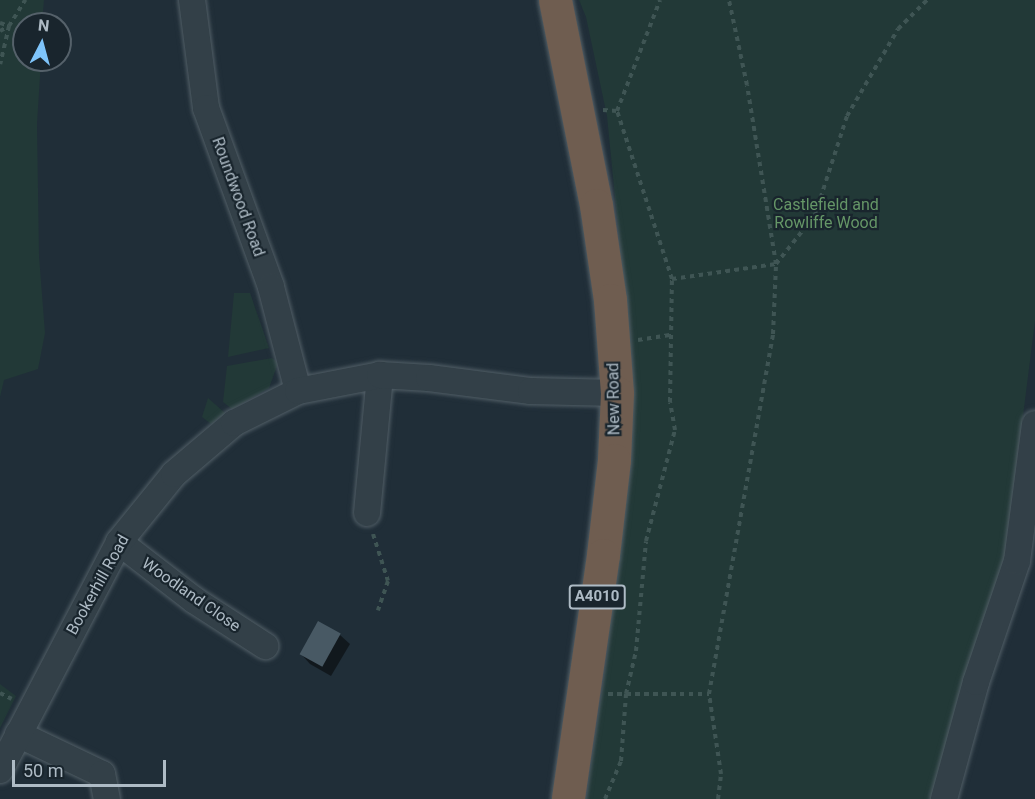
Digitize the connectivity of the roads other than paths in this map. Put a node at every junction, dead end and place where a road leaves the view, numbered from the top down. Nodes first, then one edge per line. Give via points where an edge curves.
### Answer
1 (192, 0) edge
2 (555, 0) edge
3 (380, 375) junction
4 (298, 391) junction
5 (617, 393) junction
6 (1035, 424) edge
7 (367, 513) road end
8 (119, 542) junction
9 (265, 646) dead end
10 (18, 734) junction
11 (0, 771) edge
12 (107, 799) edge
13 (568, 799) edge
14 (944, 799) edge

1 - 4 street, Roundwood Road via 206,108 272,287
2 - 5 highway, New Road / A4010 via 596,205 610,300
3 - 4 street, Bookerhill Road
3 - 5 street, Bookerhill Road via 531,391
3 - 7 street
4 - 8 street, Bookerhill Road via 234,423 174,474
5 - 13 highway, New Road / A4010 via 614,460
6 - 14 street via 1017,561 976,682
8 - 9 street, Woodland Close via 194,600
8 - 10 street, Bookerhill Road
10 - 11 street, Bookerhill Road
10 - 12 street via 102,774

